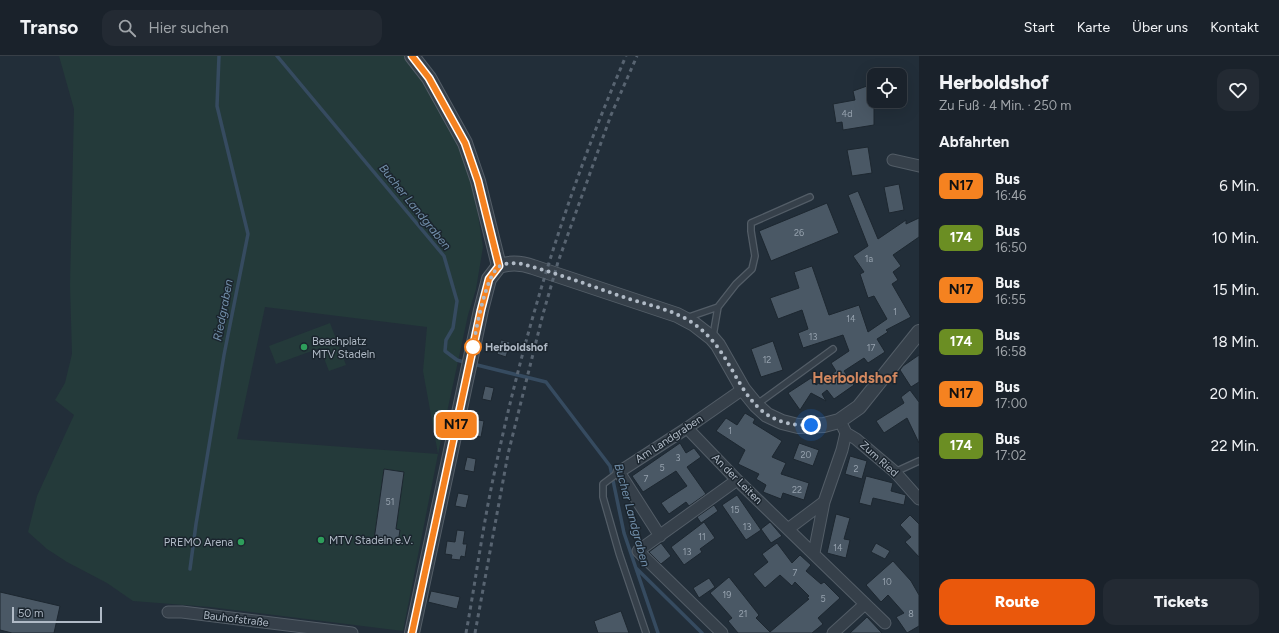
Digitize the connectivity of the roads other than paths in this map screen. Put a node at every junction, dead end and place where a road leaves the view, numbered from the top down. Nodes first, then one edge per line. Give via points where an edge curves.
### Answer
1 (412, 56) edge
2 (893, 160) dead end
3 (919, 166) edge
4 (810, 197) dead end
5 (499, 266) junction
6 (718, 307) junction
7 (685, 318) junction
8 (919, 332) edge
9 (712, 338) junction
10 (833, 349) dead end
11 (743, 390) junction
12 (756, 405) junction
13 (839, 421) junction
14 (687, 428) junction
15 (846, 433) junction
16 (919, 461) edge
17 (619, 472) junction
18 (895, 472) junction
19 (737, 480) junction
20 (919, 499) edge
21 (824, 502) junction
22 (788, 529) junction
23 (660, 536) junction
24 (814, 553) junction
25 (865, 604) junction
26 (168, 612) dead end
27 (885, 623) dead end
28 (352, 633) edge
29 (412, 633) edge
30 (646, 633) edge
31 (722, 633) edge
32 (833, 633) edge

1 - 5 street via 429,78 465,143 478,181
2 - 3 street
4 - 6 lane via 751,223 750,232 755,256 752,269
5 - 7 street via 514,263 534,267
5 - 29 street via 489,279 467,370
6 - 7 lane
6 - 9 lane
7 - 9 street
8 - 13 street via 859,407
9 - 11 street
10 - 12 lane
11 - 12 street
11 - 14 street, Am Landgraben
12 - 13 street via 766,415 798,426 824,425
13 - 15 street, Zum Ried
14 - 17 street, Am Landgraben
14 - 19 street, An der Leiten
15 - 18 street, Zum Ried via 856,438
15 - 21 street
16 - 18 lane
17 - 23 street
17 - 30 lane via 603,484 603,497
18 - 20 street, Zum Ried
19 - 22 street, An der Leiten
19 - 23 street
21 - 22 street
21 - 24 street
22 - 24 street, An der Leiten
23 - 31 street via 638,551
24 - 25 street, An der Leiten
25 - 27 street, An der Leiten
25 - 32 street
26 - 28 street, Bauhofstraße

